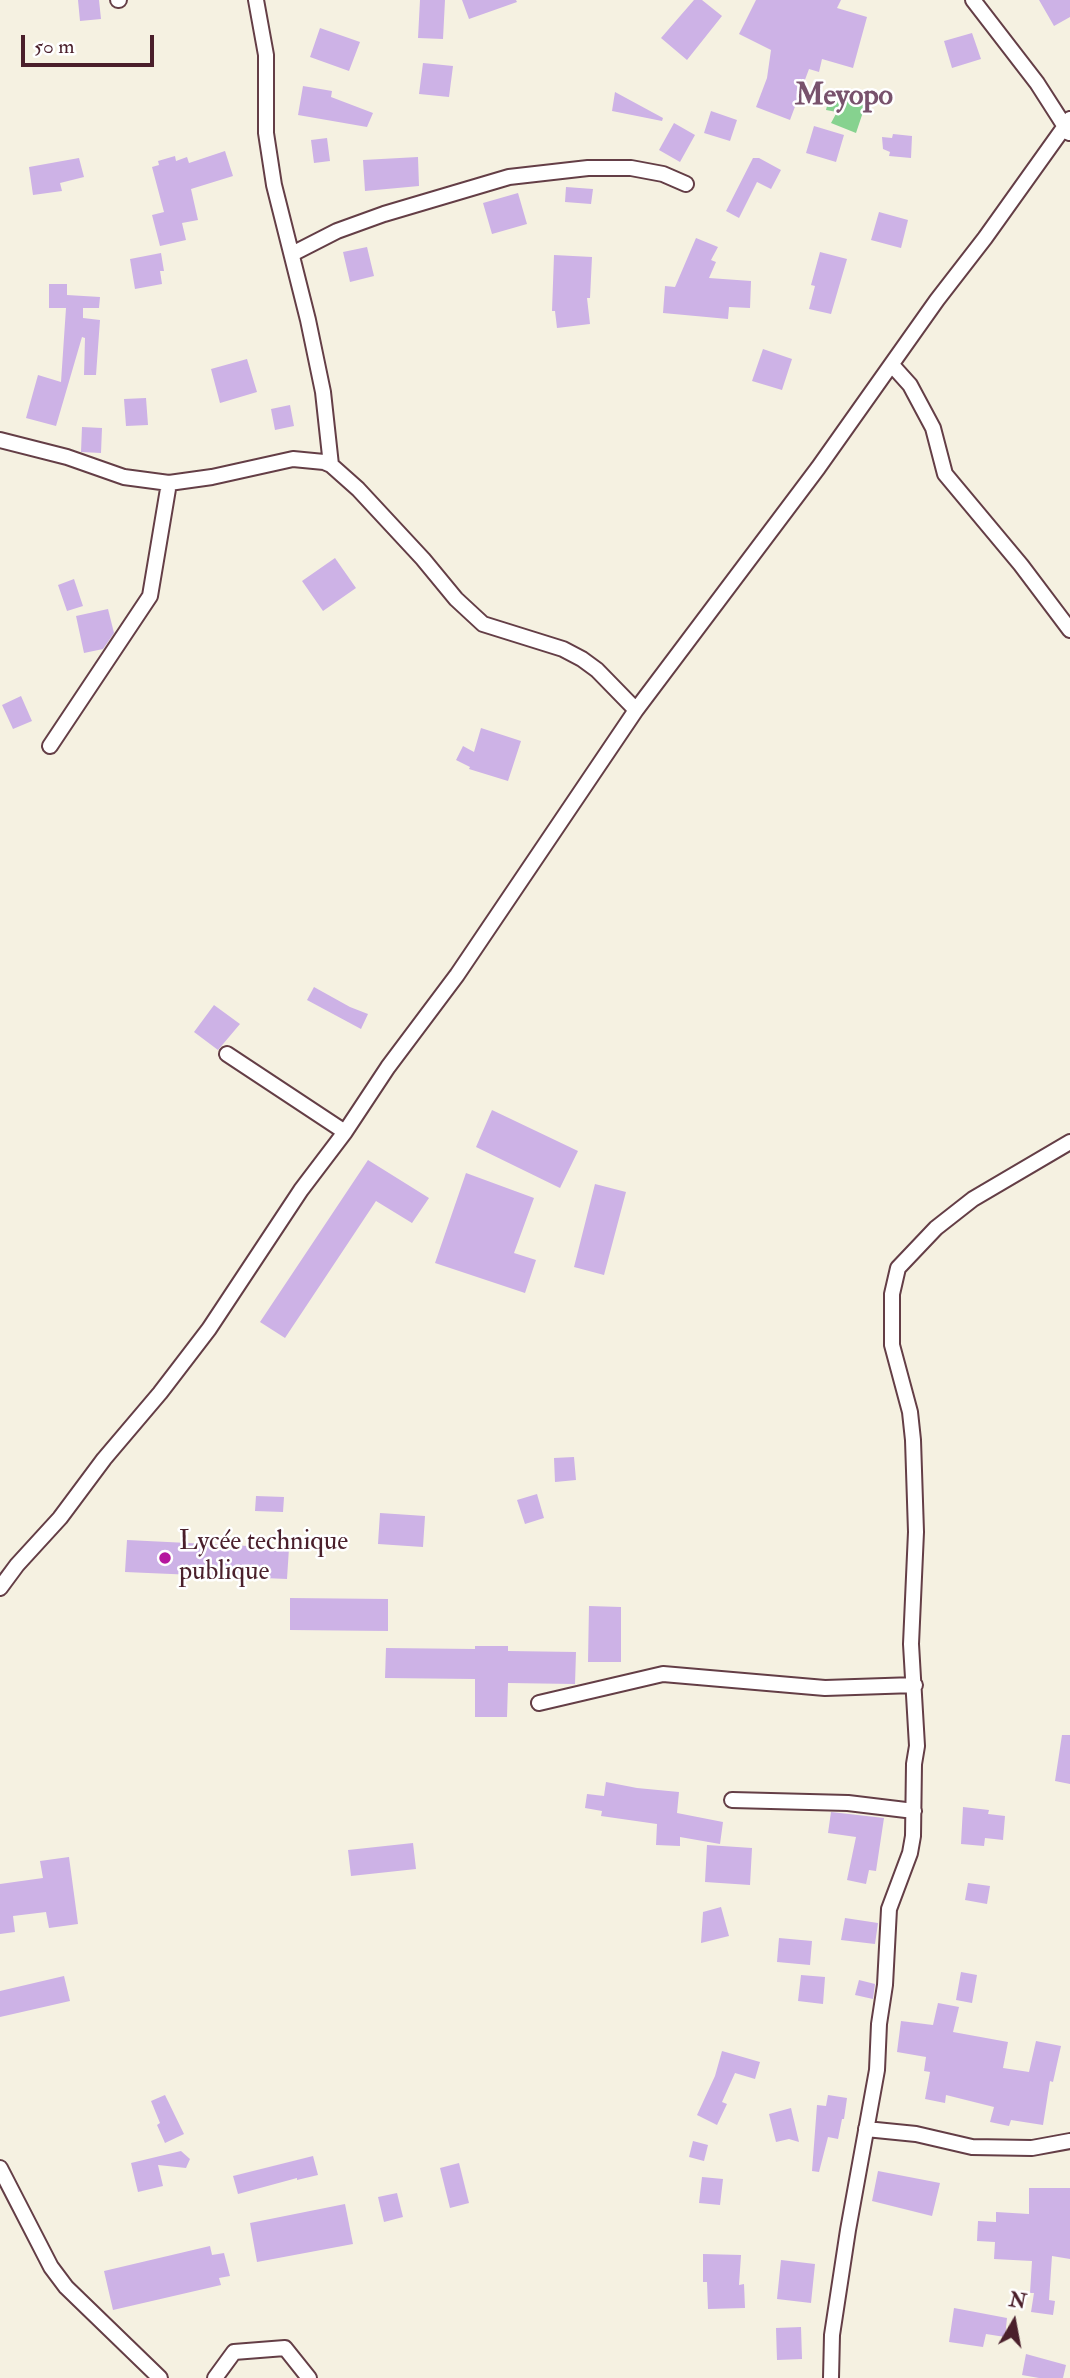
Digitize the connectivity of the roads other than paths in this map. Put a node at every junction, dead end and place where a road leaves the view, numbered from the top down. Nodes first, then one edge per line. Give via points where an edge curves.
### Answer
1 (256, 0) edge
2 (973, 0) edge
3 (1068, 127) edge
4 (686, 184) dead end
5 (292, 254) junction
6 (892, 365) junction
7 (0, 440) edge
8 (331, 465) junction
9 (169, 483) junction
10 (1070, 630) edge
11 (636, 710) junction
12 (50, 746) dead end
13 (227, 1054) dead end
14 (345, 1132) junction
15 (1070, 1142) edge
16 (0, 1562) edge
17 (17, 1565) junction
18 (0, 1588) edge
19 (915, 1685) junction
20 (539, 1703) dead end
21 (732, 1800) dead end
22 (914, 1811) junction
23 (866, 2129) junction
24 (1070, 2141) edge
25 (0, 2168) edge
26 (160, 2378) edge
27 (215, 2378) edge
28 (309, 2378) edge
29 (831, 2378) edge

1 - 5 street via 266,55 267,133 274,185
2 - 3 street
3 - 6 street
4 - 5 street via 631,168 509,177 384,214
5 - 8 street via 323,392
6 - 10 street via 923,406 945,474
6 - 11 street
7 - 9 street via 124,477
8 - 9 street via 293,459
8 - 11 street via 474,617 582,659
9 - 12 street via 150,596
11 - 14 street
13 - 14 street
14 - 17 street via 209,1329 60,1518
15 - 19 street via 973,1199 936,1228 898,1268 892,1294 892,1345 914,1440 911,1644
16 - 17 street
17 - 18 street
19 - 20 street via 825,1688 663,1674
19 - 22 street
21 - 22 street via 848,1803
22 - 23 street via 910,1853 889,1909 886,1985
23 - 24 street via 972,2147 1032,2148
23 - 29 street via 832,2336
25 - 26 street via 66,2287
27 - 28 street via 234,2352 285,2348

